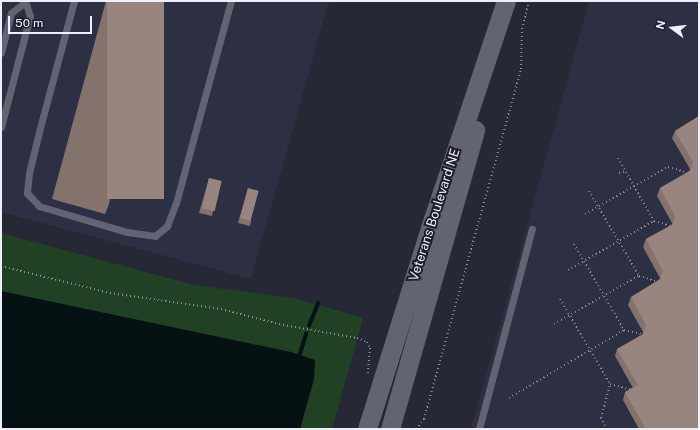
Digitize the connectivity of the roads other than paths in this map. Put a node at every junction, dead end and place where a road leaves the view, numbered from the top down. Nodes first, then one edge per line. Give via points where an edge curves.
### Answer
1 (74, 1) edge
2 (231, 1) edge
3 (506, 1) edge
4 (509, 1) edge
5 (25, 2) edge
6 (1, 53) edge
7 (4, 99) edge
8 (1, 127) edge
9 (532, 229) dead end
10 (367, 429) edge
11 (390, 429) edge
12 (479, 429) edge

1 - 2 lane via 37,139 27,193 39,206 127,232 155,236 167,226 176,204
3 - 10 main road, Veterans Boulevard NE via 433,219
4 - 11 main road, Veterans Boulevard NE
5 - 6 lane via 11,12
5 - 7 lane via 30,16
7 - 8 lane
9 - 12 lane

